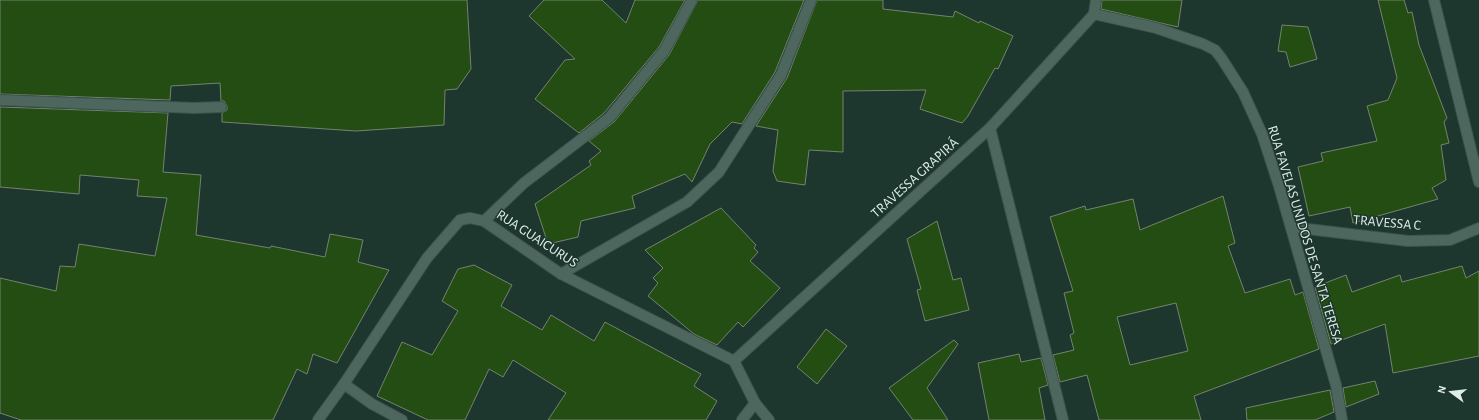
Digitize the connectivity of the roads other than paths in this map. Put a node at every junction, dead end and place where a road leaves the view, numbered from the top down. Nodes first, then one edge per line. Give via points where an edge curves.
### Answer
1 (692, 0) edge
2 (811, 0) edge
3 (1096, 0) edge
4 (1434, 0) edge
5 (1094, 14) junction
6 (0, 100) edge
7 (221, 107) dead end
8 (990, 128) junction
9 (1479, 182) edge
10 (484, 221) junction
11 (1291, 227) junction
12 (1479, 228) edge
13 (561, 274) junction
14 (734, 361) junction
15 (344, 384) junction
16 (755, 403) junction
17 (318, 420) edge
18 (402, 420) edge
19 (742, 420) edge
20 (769, 420) edge
21 (1063, 420) edge
22 (1342, 420) edge

1 - 10 street via 664,51 609,118 524,183
2 - 13 street via 781,75 719,172 688,202
3 - 5 street
4 - 9 street
5 - 8 street, TRAVESSA GRAPIRÁ
5 - 11 street, RUA FAVELAS UNIDOS DE SANTA TERESA via 1156,28 1215,50 1243,92 1262,134
6 - 7 street
8 - 14 street, TRAVESSA GRAPIRÁ
8 - 21 street
10 - 13 street, RUA GUAICURUS
10 - 15 street, RUA GUAICURUS via 470,218 460,220 432,253
11 - 12 street, TRAVESSA C via 1408,241 1450,240
11 - 22 street, RUA FAVELAS UNIDOS DE SANTA TERESA via 1336,385
13 - 14 street, RUA GUAICURUS
14 - 16 street
15 - 17 street, RUA GUAICURUS
15 - 18 street via 372,404
16 - 19 street
16 - 20 street

